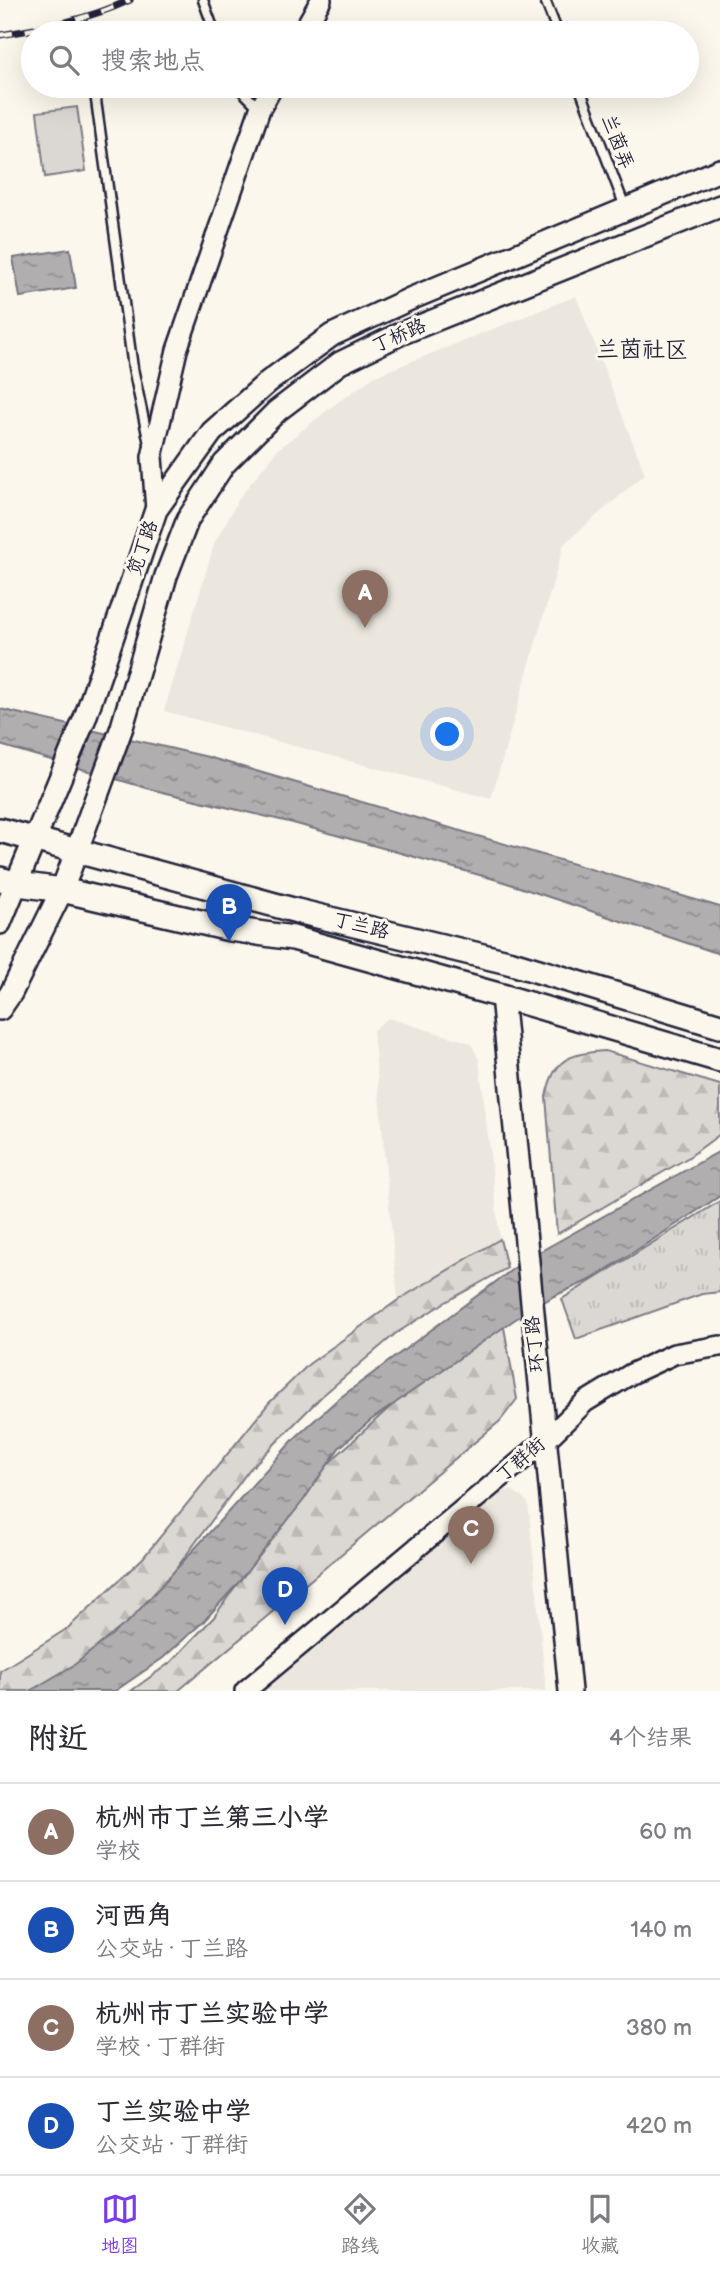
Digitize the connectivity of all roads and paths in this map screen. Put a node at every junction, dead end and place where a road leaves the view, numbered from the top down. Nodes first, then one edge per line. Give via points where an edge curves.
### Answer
1 (203, 0) edge
2 (321, 0) edge
3 (545, 0) edge
4 (211, 21) edge
5 (309, 21) edge
6 (553, 21) edge
7 (96, 98) edge
8 (249, 98) edge
9 (266, 98) edge
10 (584, 98) edge
11 (260, 109) junction
12 (720, 170) edge
13 (720, 206) edge
14 (626, 209) junction
15 (152, 457) junction
16 (156, 510) junction
17 (166, 576) joint
18 (0, 830) edge
19 (36, 840) junction
20 (78, 850) junction
21 (9, 881) edge
22 (62, 890) junction
23 (0, 923) edge
24 (502, 996) junction
25 (0, 1009) edge
26 (720, 1026) edge
27 (720, 1060) edge
28 (720, 1346) edge
29 (546, 1440) junction
30 (245, 1691) edge
31 (570, 1691) edge

1 - 4 lane
2 - 5 street
3 - 6 lane
7 - 15 lane via 133,368
8 - 11 lane
9 - 11 street, 笕丁路
10 - 14 lane, 兰茵弄
11 - 15 street, 笕丁路 via 177,350
12 - 14 main road, 丁桥路
13 - 17 main road, 丁桥路 via 400,334 340,363 277,411 224,464 188,519
14 - 16 main road, 丁桥路 via 332,335 268,382 212,432
15 - 16 street, 笕丁路
16 - 19 main road, 笕丁路 via 85,718
17 - 20 main road, 笕丁路
18 - 19 main road, 丁兰路
19 - 20 main road, 丁兰路
19 - 21 main road, 笕丁路
20 - 22 main road, 笕丁路
20 - 26 main road, 丁兰路 via 297,911 512,963
21 - 22 main road, 丁兰路
21 - 23 main road, 笕丁路
22 - 24 main road, 丁兰路 via 230,929 293,938
22 - 25 main road, 笕丁路
24 - 27 main road, 丁兰路
24 - 29 main road, 环丁路
28 - 29 street, 丁群街 via 674,1354 631,1374 585,1402
29 - 30 street, 丁群街
29 - 31 main road, 环丁路

